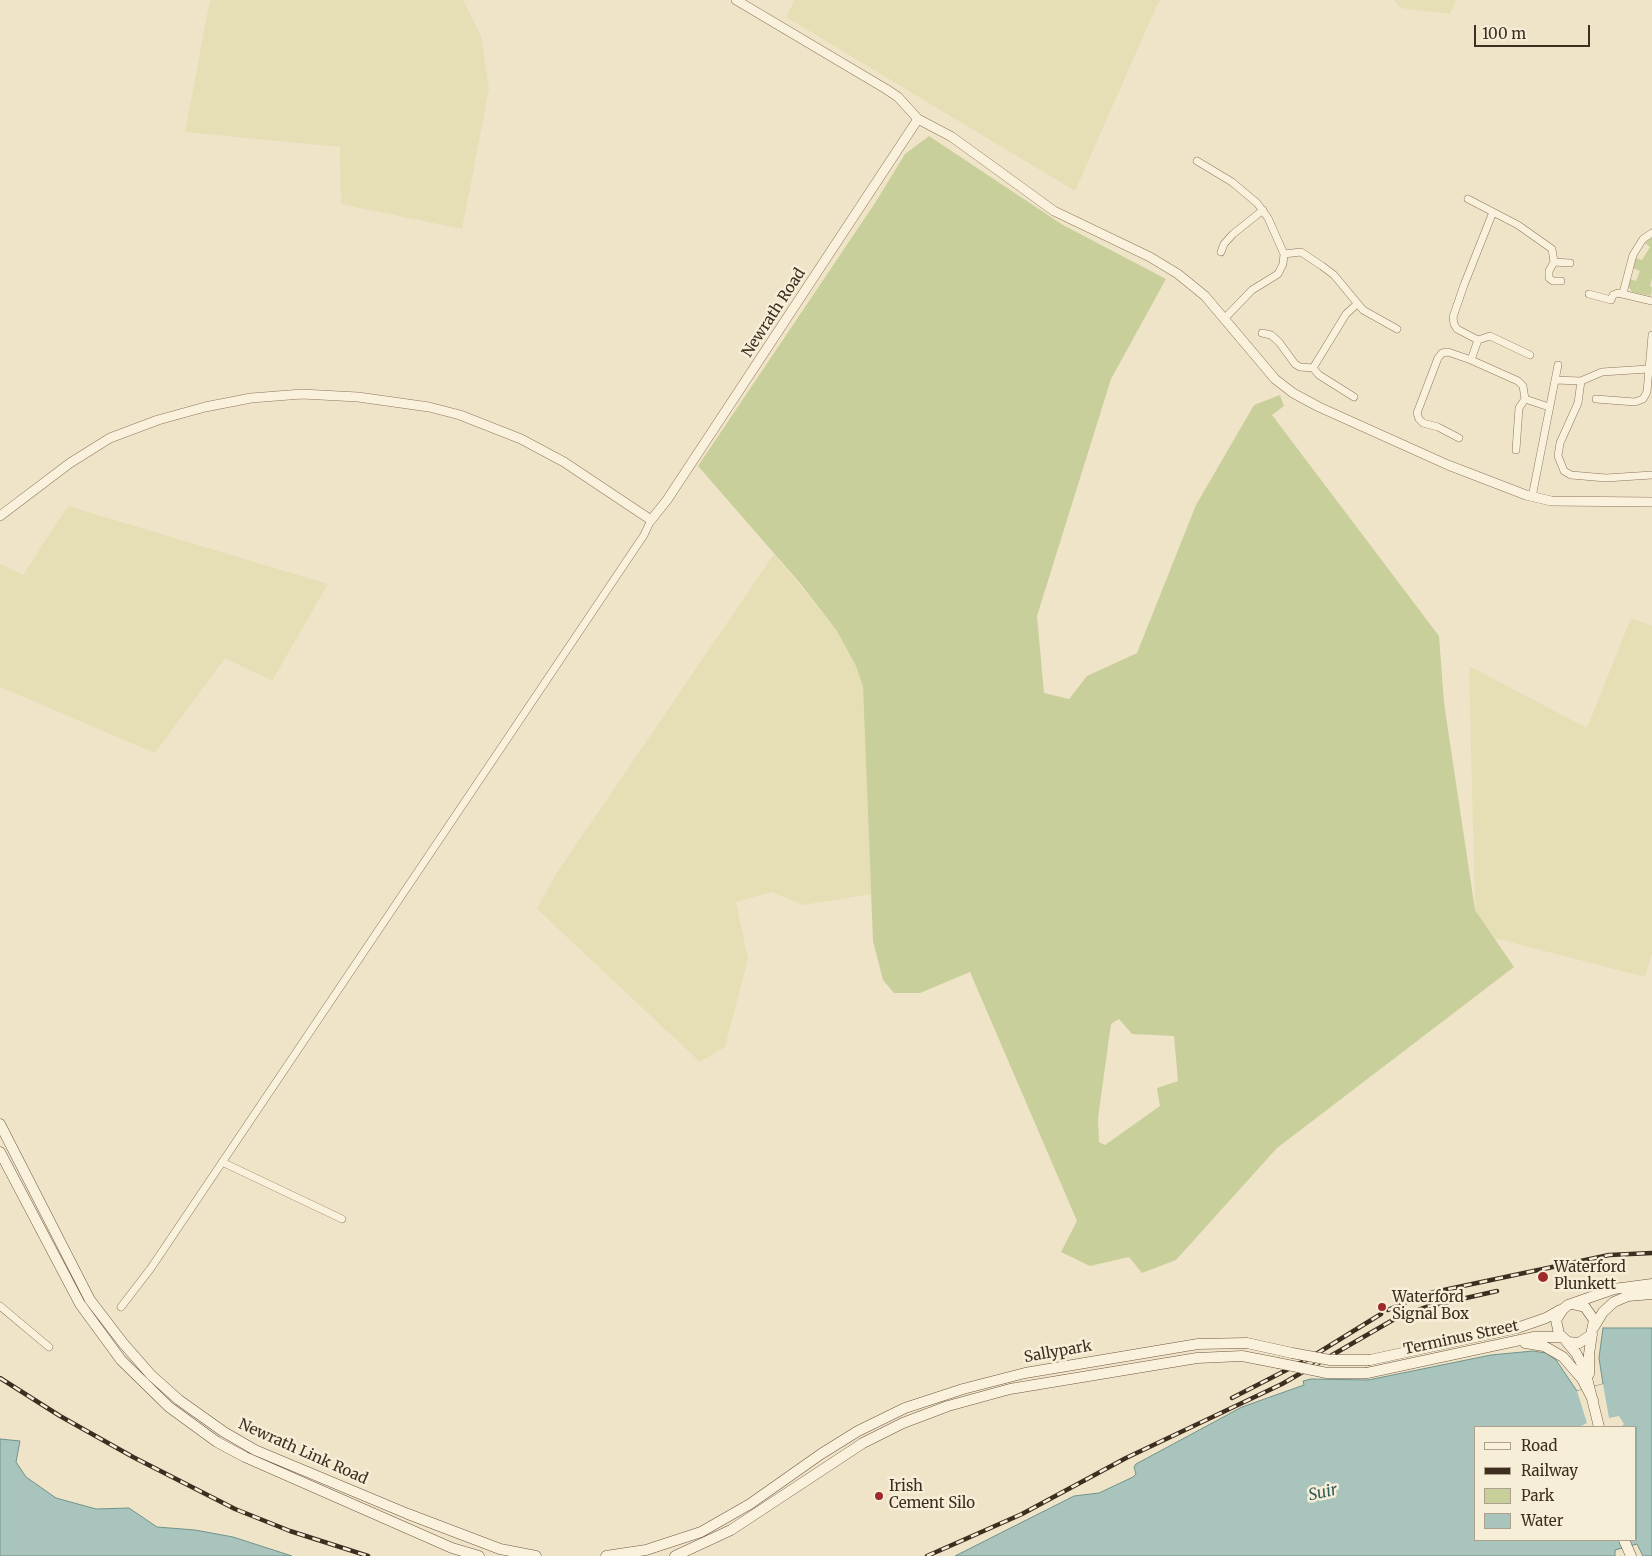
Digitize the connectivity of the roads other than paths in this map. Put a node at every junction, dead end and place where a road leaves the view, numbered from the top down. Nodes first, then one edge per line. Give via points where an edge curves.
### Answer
1 (736, 0) edge
2 (918, 119) junction
3 (1197, 160) dead end
4 (1468, 199) dead end
5 (1263, 210) junction
6 (1493, 212) junction
7 (1652, 233) edge
8 (1221, 252) dead end
9 (1284, 254) junction
10 (1554, 262) junction
11 (1570, 263) dead end
12 (1561, 281) dead end
13 (1623, 293) junction
14 (1589, 294) dead end
15 (1652, 301) edge
16 (1357, 304) junction
17 (1225, 318) junction
18 (1397, 329) dead end
19 (1262, 332) dead end
20 (1652, 335) edge
21 (1478, 340) junction
22 (1530, 355) dead end
23 (1471, 360) junction
24 (1558, 365) dead end
25 (1313, 368) junction
26 (1648, 369) junction
27 (1555, 380) junction
28 (1581, 382) junction
29 (1354, 397) dead end
30 (1525, 399) junction
31 (1596, 399) dead end
32 (1549, 407) junction
33 (1459, 438) dead end
34 (1516, 450) dead end
35 (1652, 475) edge
36 (1532, 497) junction
37 (1652, 502) edge
38 (0, 516) edge
39 (651, 520) junction
40 (0, 1124) edge
41 (0, 1152) edge
42 (222, 1162) junction
43 (342, 1219) dead end
44 (1652, 1284) edge
45 (1652, 1294) edge
46 (1572, 1305) junction
47 (0, 1306) edge
48 (121, 1307) dead end
49 (1595, 1326) junction
50 (1563, 1338) junction
51 (1500, 1345) junction
52 (49, 1347) dead end
53 (1370, 1360) joint
54 (1368, 1373) joint
55 (1593, 1400) junction
56 (1599, 1426) edge
57 (479, 1556) edge
58 (536, 1556) edge
59 (606, 1556) edge
60 (675, 1556) edge

1 - 2 street via 886,88
2 - 17 street via 952,137 1054,211 1168,267 1191,283
2 - 39 street, Newrath Road
3 - 5 street via 1232,182
4 - 6 street
5 - 8 street via 1233,234
5 - 9 street
6 - 10 street via 1545,243 1554,254
6 - 21 street via 1454,317 1457,329
7 - 13 street via 1642,239 1633,255
9 - 16 street via 1301,252 1322,266
9 - 17 street via 1278,274 1252,290
10 - 11 street
10 - 12 street via 1549,278
13 - 14 street via 1613,295 1611,300
13 - 15 street
16 - 18 street
16 - 25 street via 1346,314
17 - 36 street via 1264,369 1293,393 1448,465
19 - 25 street via 1279,342 1295,364
20 - 26 street
21 - 22 street via 1490,336
21 - 23 street
23 - 30 street via 1518,382 1523,386
23 - 33 street via 1442,353 1418,413 1423,422
24 - 27 street
25 - 29 street
26 - 28 street via 1602,372
26 - 31 street via 1647,392 1643,399 1635,402
27 - 28 street
27 - 32 street
28 - 35 street via 1578,403 1560,443 1558,456 1564,471 1571,475 1606,478
30 - 32 street
30 - 34 street via 1519,408
32 - 36 street
36 - 37 street via 1564,502
38 - 39 street via 70,462 110,438 205,407 252,398 302,394 358,397 430,407 460,415 521,439 564,462
39 - 42 street via 640,541
40 - 58 main road, Newrath Link Road via 90,1300 151,1375 179,1400 255,1450 473,1539 500,1549
41 - 57 main road, Newrath Link Road via 80,1304 121,1360 169,1407 217,1442 245,1457 443,1545
42 - 43 street
42 - 48 street
44 - 46 main road, Terminus Street via 1614,1289
45 - 49 main road via 1619,1299 1607,1308
46 - 49 main road via 1582,1305 1589,1310
46 - 50 main road via 1558,1314 1556,1324
46 - 53 main road, Terminus Street via 1533,1324
47 - 52 street
49 - 50 main road via 1588,1338 1579,1343
49 - 55 main road via 1589,1364
50 - 51 main road, Terminus Street via 1540,1336
50 - 55 main road via 1583,1365
51 - 54 main road, Terminus Street
51 - 55 main road via 1534,1344 1553,1350 1574,1369
53 - 59 main road, Sallypark, bridge via 1330,1360 1247,1343 1210,1343 994,1380 930,1399 882,1419 821,1454 726,1520 689,1537 646,1550
54 - 60 main road, Sallypark, bridge via 1327,1373 1242,1356 1208,1356 987,1394 890,1429 838,1458 720,1537
55 - 56 main road

